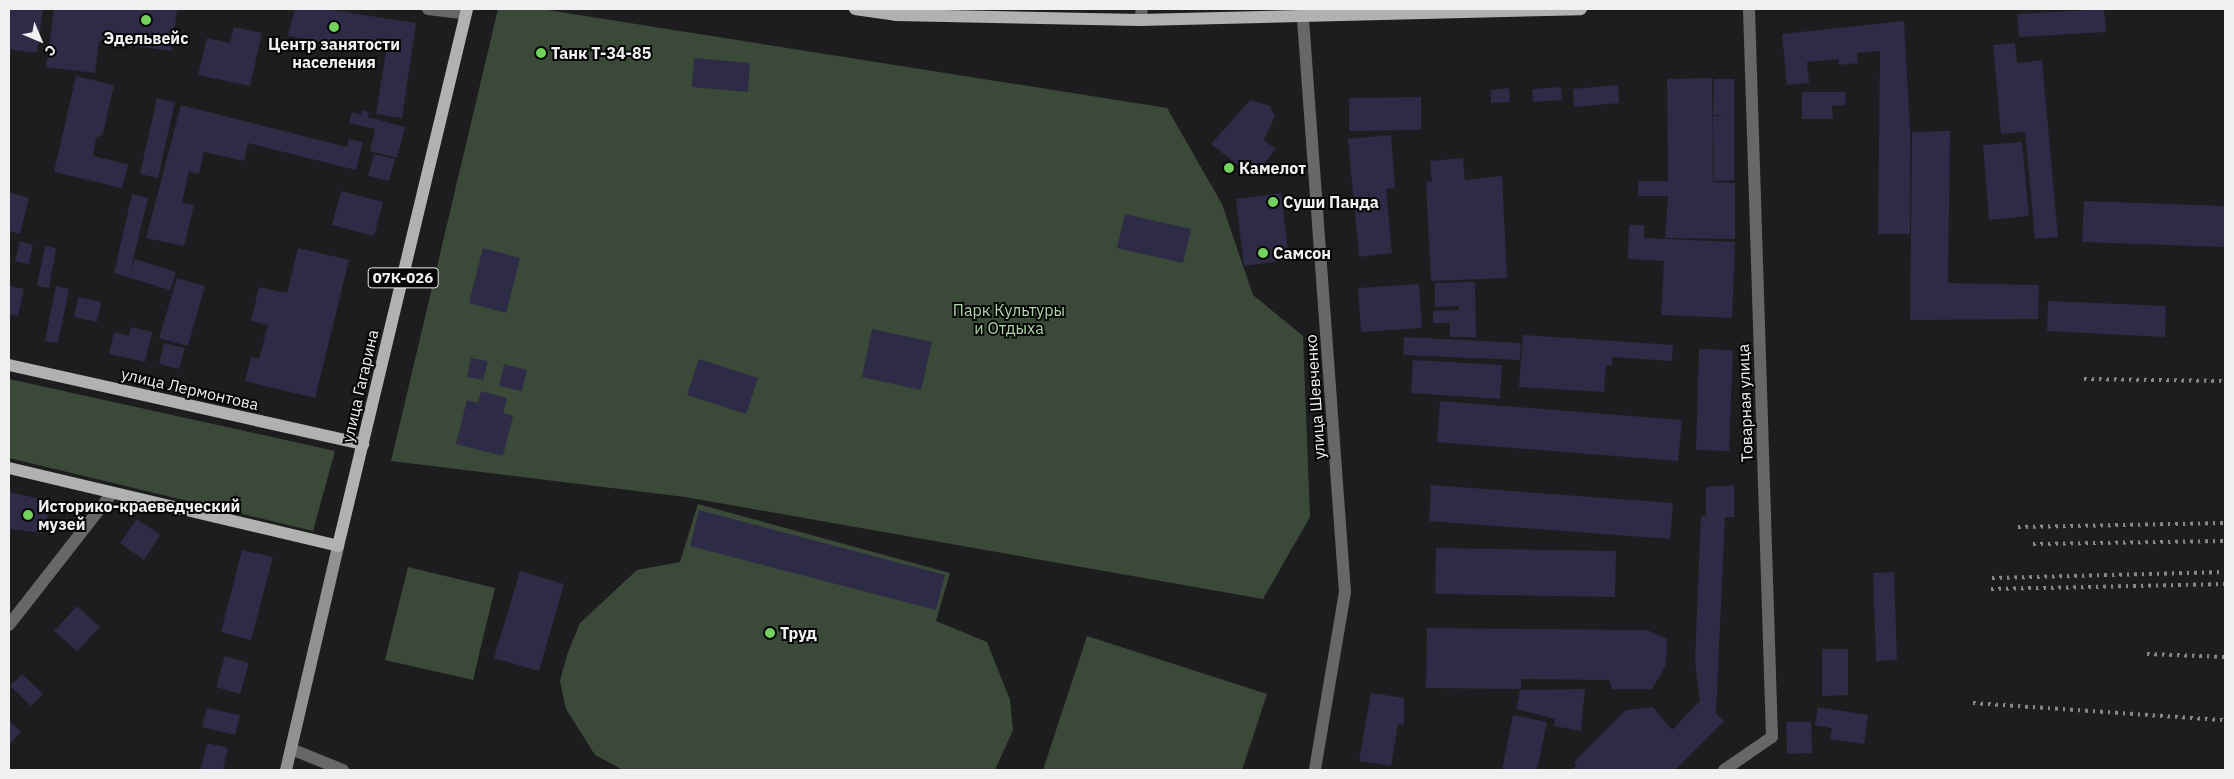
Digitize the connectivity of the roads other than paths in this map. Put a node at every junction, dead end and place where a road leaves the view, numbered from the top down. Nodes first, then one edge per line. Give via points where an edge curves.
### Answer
1 (428, 9) edge
2 (855, 9) edge
3 (1581, 9) edge
4 (1749, 9) edge
5 (1503, 11) edge
6 (467, 12) edge
7 (896, 12) edge
8 (1141, 14) edge
9 (1303, 19) junction
10 (9, 365) edge
11 (363, 444) junction
12 (9, 468) edge
13 (112, 492) junction
14 (338, 546) junction
15 (9, 625) edge
16 (290, 749) junction
17 (286, 770) edge
18 (343, 770) edge
19 (1315, 770) edge
20 (1724, 770) edge

1 - 6 street
2 - 7 main road
3 - 5 main road
4 - 20 street, Товарная улица via 1772,737
5 - 9 main road
6 - 11 main road, улица Гагарина / 07К-026
7 - 8 main road
8 - 9 main road
9 - 19 street, улица Шевченко via 1345,592
10 - 11 main road, улица Лермонтова
11 - 14 main road, улица Гагарина / 07К-026
12 - 13 main road
13 - 14 main road
13 - 15 street
14 - 16 main road, улица Гагарина
16 - 17 main road, улица Гагарина
16 - 18 street

